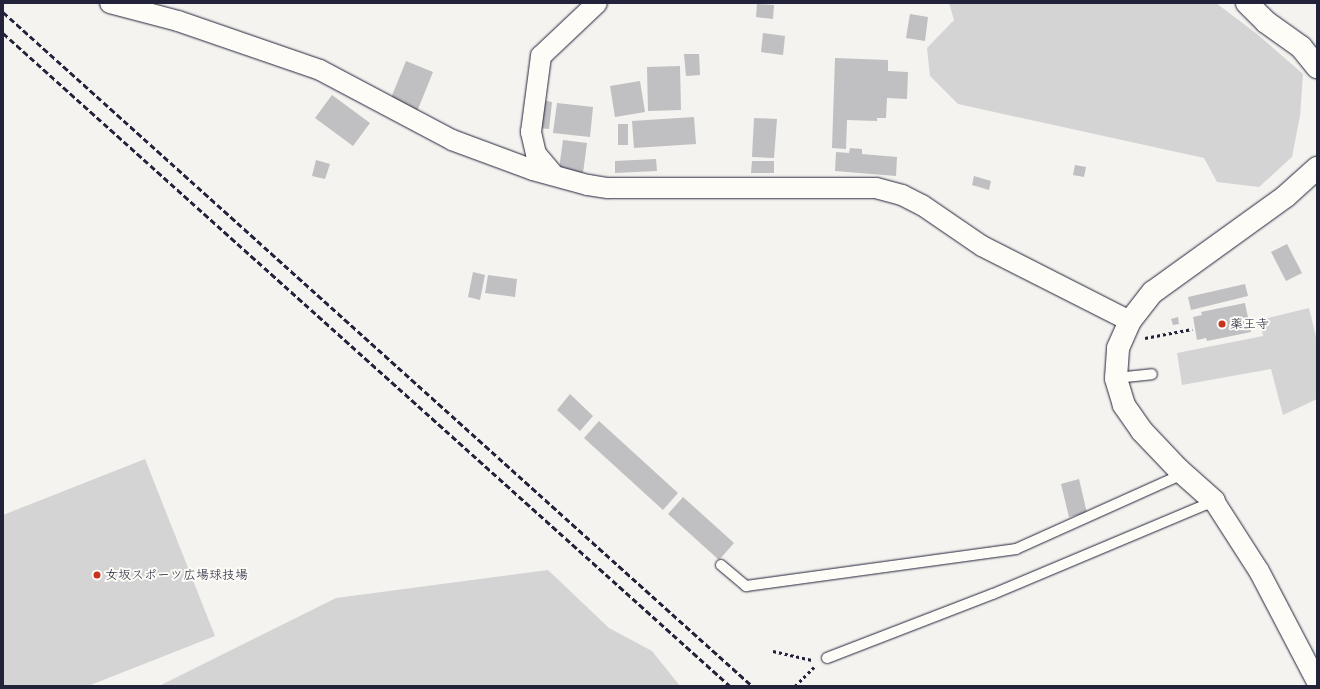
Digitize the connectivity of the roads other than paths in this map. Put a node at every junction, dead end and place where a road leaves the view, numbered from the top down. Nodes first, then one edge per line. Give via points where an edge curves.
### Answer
1 (110, 3) edge
2 (597, 3) edge
3 (1247, 3) edge
4 (1317, 67) edge
5 (1317, 168) edge
6 (553, 174) junction
7 (1130, 321) junction
8 (1152, 374) dead end
9 (1116, 378) junction
10 (1184, 474) junction
11 (1214, 501) junction
12 (721, 565) dead end
13 (827, 658) dead end
14 (1317, 682) edge

1 - 6 street via 178,21 320,70 452,140 533,170
2 - 6 street via 541,56 531,132 536,154
3 - 4 street via 1266,22 1301,47
5 - 7 street via 1286,196 1154,292
6 - 7 street via 608,188 876,188 902,195 922,205 982,246
7 - 9 street via 1118,348
8 - 9 lane
9 - 10 street via 1124,405 1142,431
10 - 11 street
10 - 12 lane via 1016,549 746,586
11 - 13 lane via 993,594
11 - 14 street via 1259,571

